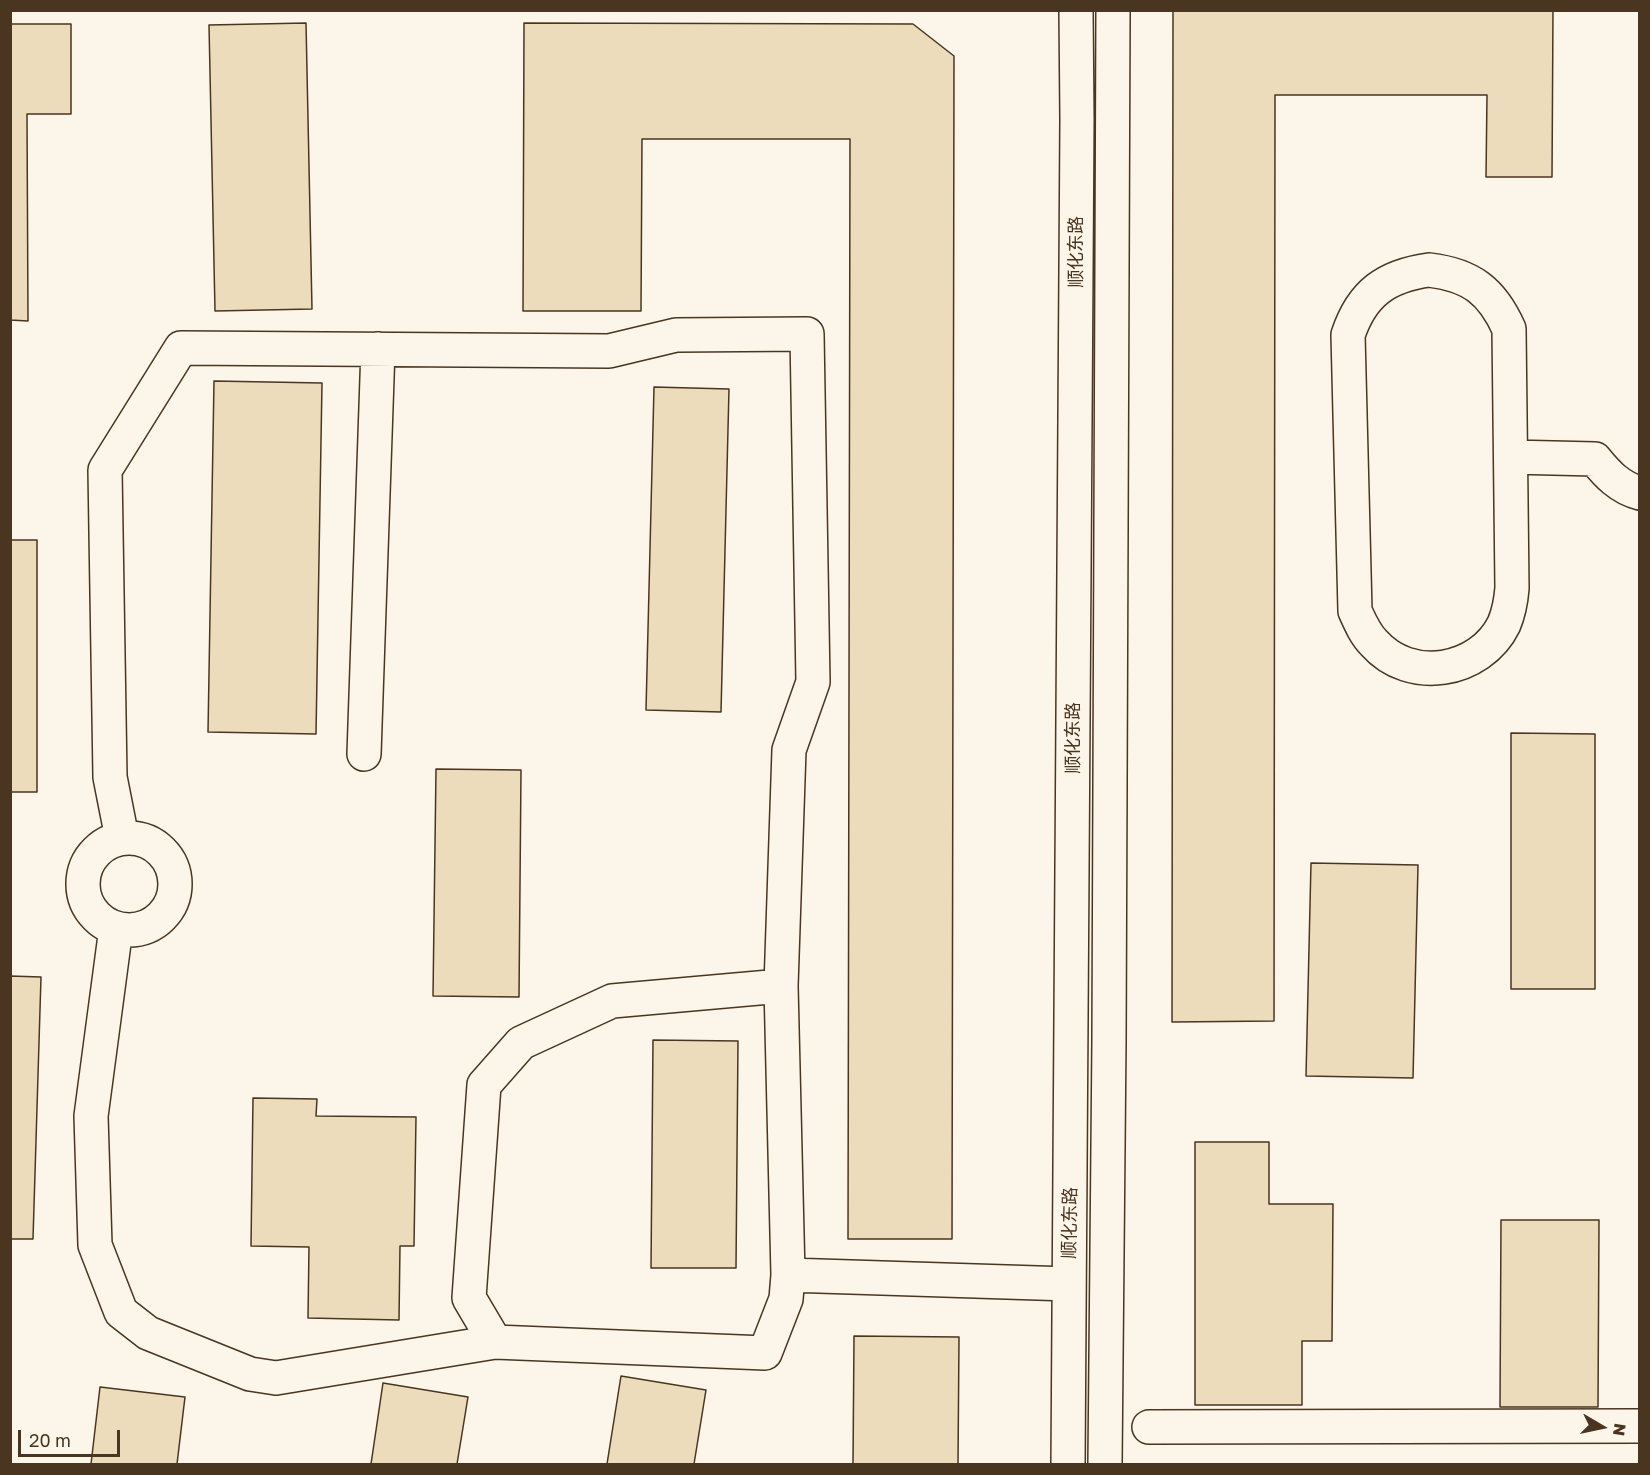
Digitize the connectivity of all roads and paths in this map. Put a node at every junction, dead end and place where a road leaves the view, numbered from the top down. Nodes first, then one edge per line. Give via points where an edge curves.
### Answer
1 (1076, 10) edge
2 (1113, 10) edge
3 (378, 349) junction
4 (1511, 457) junction
5 (1640, 493) edge
6 (364, 754) dead end
7 (122, 838) junction
8 (116, 928) junction
9 (781, 986) junction
10 (788, 1275) junction
11 (1069, 1284) junction
12 (495, 1342) junction
13 (1640, 1426) edge
14 (1149, 1427) dead end
15 (1068, 1464) edge
16 (1105, 1464) edge

1 - 11 street, 顺化东路
2 - 16 street, 顺化东路
3 - 6 street
3 - 7 street via 181,348 105,470 110,777
3 - 9 street via 609,351 676,335 807,334 813,682 789,750
4 - 4 street via 1512,588 1503,626 1478,654 1442,668 1423,668 1388,656 1363,628 1355,611 1354,587 1348,335 1354,317 1378,288 1393,279 1429,270 1464,278 1492,298 1509,329
4 - 5 street via 1595,459 1618,483
7 - 8 street via 95,852 83,880 84,896 91,910
7 - 8 street via 152,843 164,853 175,880 174,895 158,920 130,930
8 - 12 street via 91,1116 95,1245 121,1312 148,1333 250,1374 276,1378
9 - 10 street
9 - 12 street via 612,1001 521,1043 484,1085 469,1298
10 - 11 street
10 - 12 street via 786,1299 765,1353
11 - 15 street, 顺化东路
13 - 14 street

